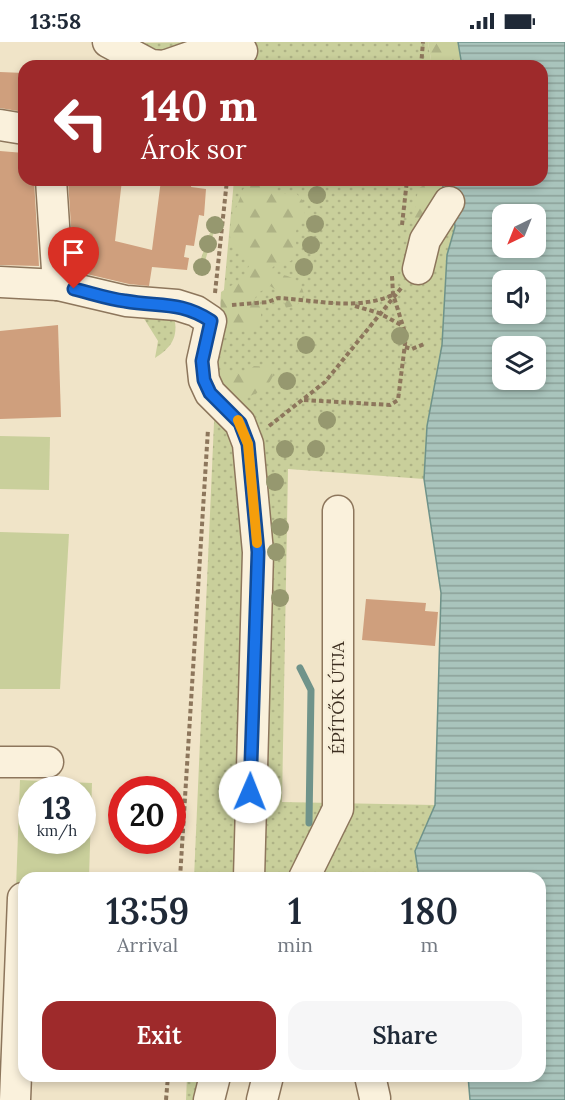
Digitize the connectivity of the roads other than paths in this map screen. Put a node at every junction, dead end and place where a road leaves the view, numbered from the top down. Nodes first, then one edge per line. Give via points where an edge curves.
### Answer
1 (108, 42) edge
2 (241, 53) edge
3 (142, 60) edge
4 (181, 60) edge
5 (0, 125) edge
6 (18, 128) edge
7 (51, 186) edge
8 (449, 202) dead end
9 (405, 269) road end
10 (0, 282) edge
11 (58, 285) junction
12 (338, 511) dead end
13 (0, 762) edge
14 (48, 762) dead end
15 (249, 872) edge
16 (307, 872) edge
17 (18, 1024) edge
18 (214, 1082) edge
19 (266, 1082) edge
20 (15, 1100) edge
21 (209, 1100) edge
22 (262, 1100) edge

1 - 3 street
2 - 4 street via 221,46
5 - 6 street
7 - 11 street
8 - 9 street
10 - 11 street
11 - 15 street via 126,301 177,305 213,313 202,361 204,380 210,393 240,423 248,444 258,552
12 - 16 street, ÉPÍTŐK ÚTJA via 338,809
13 - 14 street
17 - 20 street
18 - 21 street
19 - 22 street

